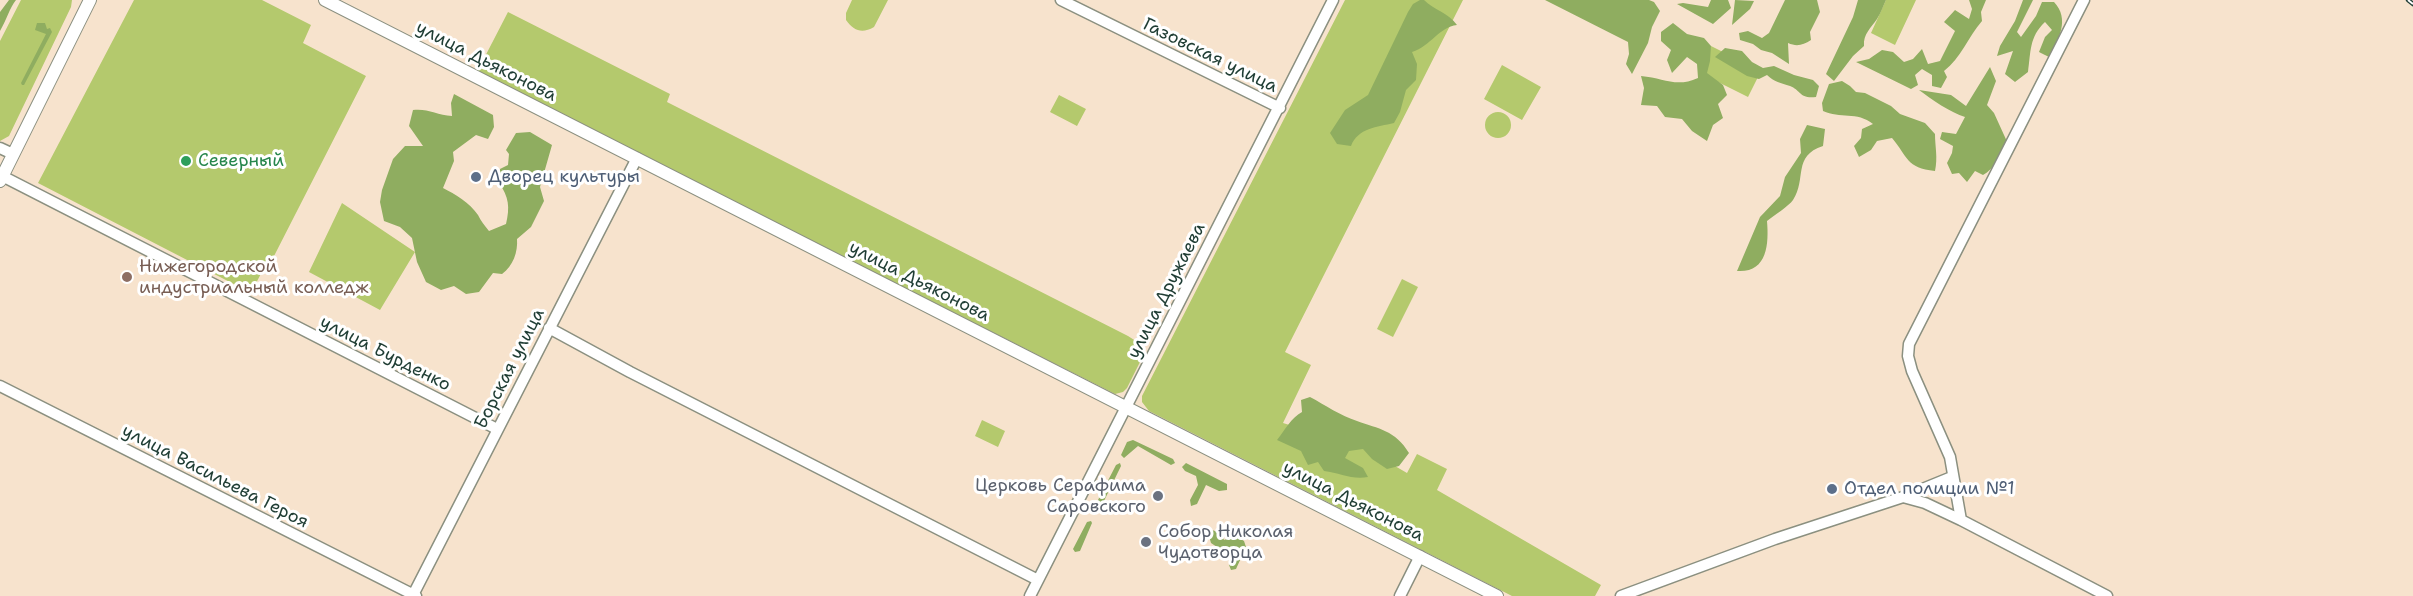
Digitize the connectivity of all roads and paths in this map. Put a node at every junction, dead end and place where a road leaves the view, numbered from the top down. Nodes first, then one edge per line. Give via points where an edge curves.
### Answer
1 (90, 0) edge
2 (325, 0) edge
3 (1061, 0) edge
4 (1333, 0) edge
5 (2084, 0) edge
6 (1280, 108) junction
7 (0, 148) edge
8 (13, 154) junction
9 (637, 158) junction
10 (1, 179) edge
11 (549, 328) junction
12 (0, 386) edge
13 (1126, 408) junction
14 (497, 429) junction
15 (1927, 486) junction
16 (1954, 487) junction
17 (1903, 497) junction
18 (1930, 505) junction
19 (1941, 510) junction
20 (1961, 520) junction
21 (1420, 556) junction
22 (1038, 580) junction
23 (415, 595) edge
24 (1030, 596) edge
25 (1400, 596) edge
26 (1497, 596) edge
27 (1621, 596) edge
28 (2107, 596) edge

1 - 8 main road
2 - 9 main road, улица Дьяконова
3 - 6 street, Газовская улица
4 - 6 street, улица Дружаева
5 - 16 street via 1909,344 1912,371 1950,457
6 - 13 street, улица Дружаева
7 - 8 street
8 - 10 main road
9 - 11 street, Борская улица
9 - 13 main road, улица Дьяконова
10 - 14 street, улица Бурденко
11 - 14 street, Борская улица
11 - 22 street
12 - 23 street, улица Васильева Героя
13 - 21 main road, улица Дьяконова
13 - 22 street, улица Дружаева
14 - 23 street, Борская улица
15 - 16 street via 1941,482
15 - 17 street
15 - 18 street
16 - 19 street via 1950,508
16 - 20 street
17 - 18 street
17 - 27 street
18 - 19 street
19 - 20 street
20 - 28 street
21 - 25 street
21 - 26 main road, улица Дьяконова
22 - 24 street, улица Дружаева

